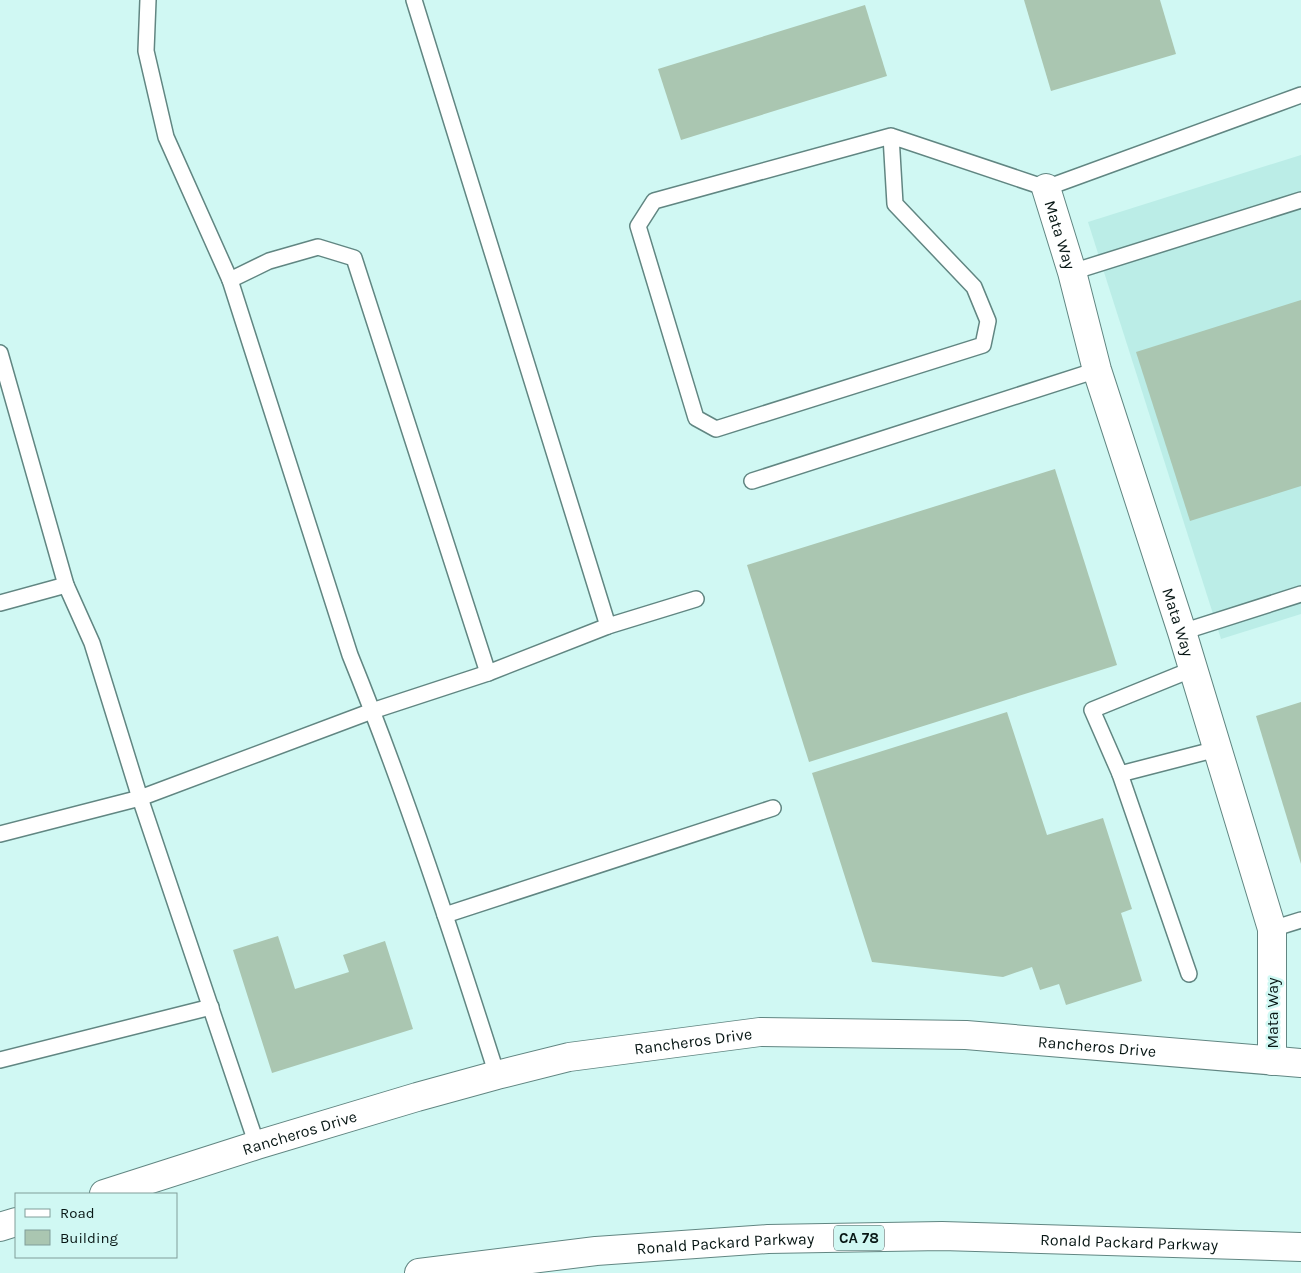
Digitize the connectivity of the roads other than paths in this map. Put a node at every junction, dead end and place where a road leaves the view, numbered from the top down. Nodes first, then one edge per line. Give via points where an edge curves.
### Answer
1 (148, 0) edge
2 (414, 0) edge
3 (1301, 95) edge
4 (891, 136) junction
5 (1046, 188) junction
6 (1301, 200) edge
7 (1072, 272) junction
8 (230, 280) junction
9 (0, 353) edge
10 (1097, 370) junction
11 (752, 481) dead end
12 (66, 585) junction
13 (1301, 594) edge
14 (696, 599) dead end
15 (0, 603) edge
16 (608, 626) junction
17 (1182, 632) junction
18 (1193, 669) junction
19 (488, 673) junction
20 (372, 711) junction
21 (1217, 749) junction
22 (1120, 774) junction
23 (140, 798) junction
24 (773, 808) dead end
25 (0, 834) edge
26 (445, 915) junction
27 (1301, 920) edge
28 (1272, 929) junction
29 (1189, 974) dead end
30 (211, 1006) junction
31 (0, 1060) edge
32 (1272, 1061) junction
33 (1301, 1063) edge
34 (497, 1075) junction
35 (257, 1145) junction
36 (107, 1193) edge
37 (15, 1222) edge
38 (0, 1227) edge
39 (1301, 1247) edge
40 (419, 1273) edge

1 - 8 lane via 146,51 166,137
2 - 16 lane
3 - 5 lane
4 - 4 lane via 654,201 638,226 696,418 716,429 983,345 988,321 974,287 895,204
4 - 5 lane
5 - 7 main road, Mata Way
6 - 7 lane
7 - 10 main road, Mata Way
8 - 19 lane via 269,261 318,247 354,258
8 - 20 lane via 350,655
9 - 12 lane
10 - 11 lane
10 - 17 main road, Mata Way
12 - 15 lane
12 - 23 lane via 92,643
13 - 17 lane
14 - 16 lane
16 - 19 lane
17 - 18 main road, Mata Way
18 - 21 main road, Mata Way
18 - 22 lane via 1092,710
19 - 20 lane
20 - 23 lane
20 - 26 lane
21 - 22 lane
21 - 28 main road, Mata Way
22 - 29 lane
23 - 25 lane
23 - 30 lane
24 - 26 lane
26 - 34 lane
27 - 28 lane
28 - 32 main road, Mata Way
30 - 31 lane
30 - 35 lane
32 - 33 main road, Rancheros Drive
32 - 34 main road, Rancheros Drive via 966,1035 760,1032 569,1057
34 - 35 main road, Rancheros Drive
35 - 36 main road, Rancheros Drive
37 - 38 main road
39 - 40 main road, Ronald Packard Parkway / CA 78 via 942,1236 768,1240 596,1251

